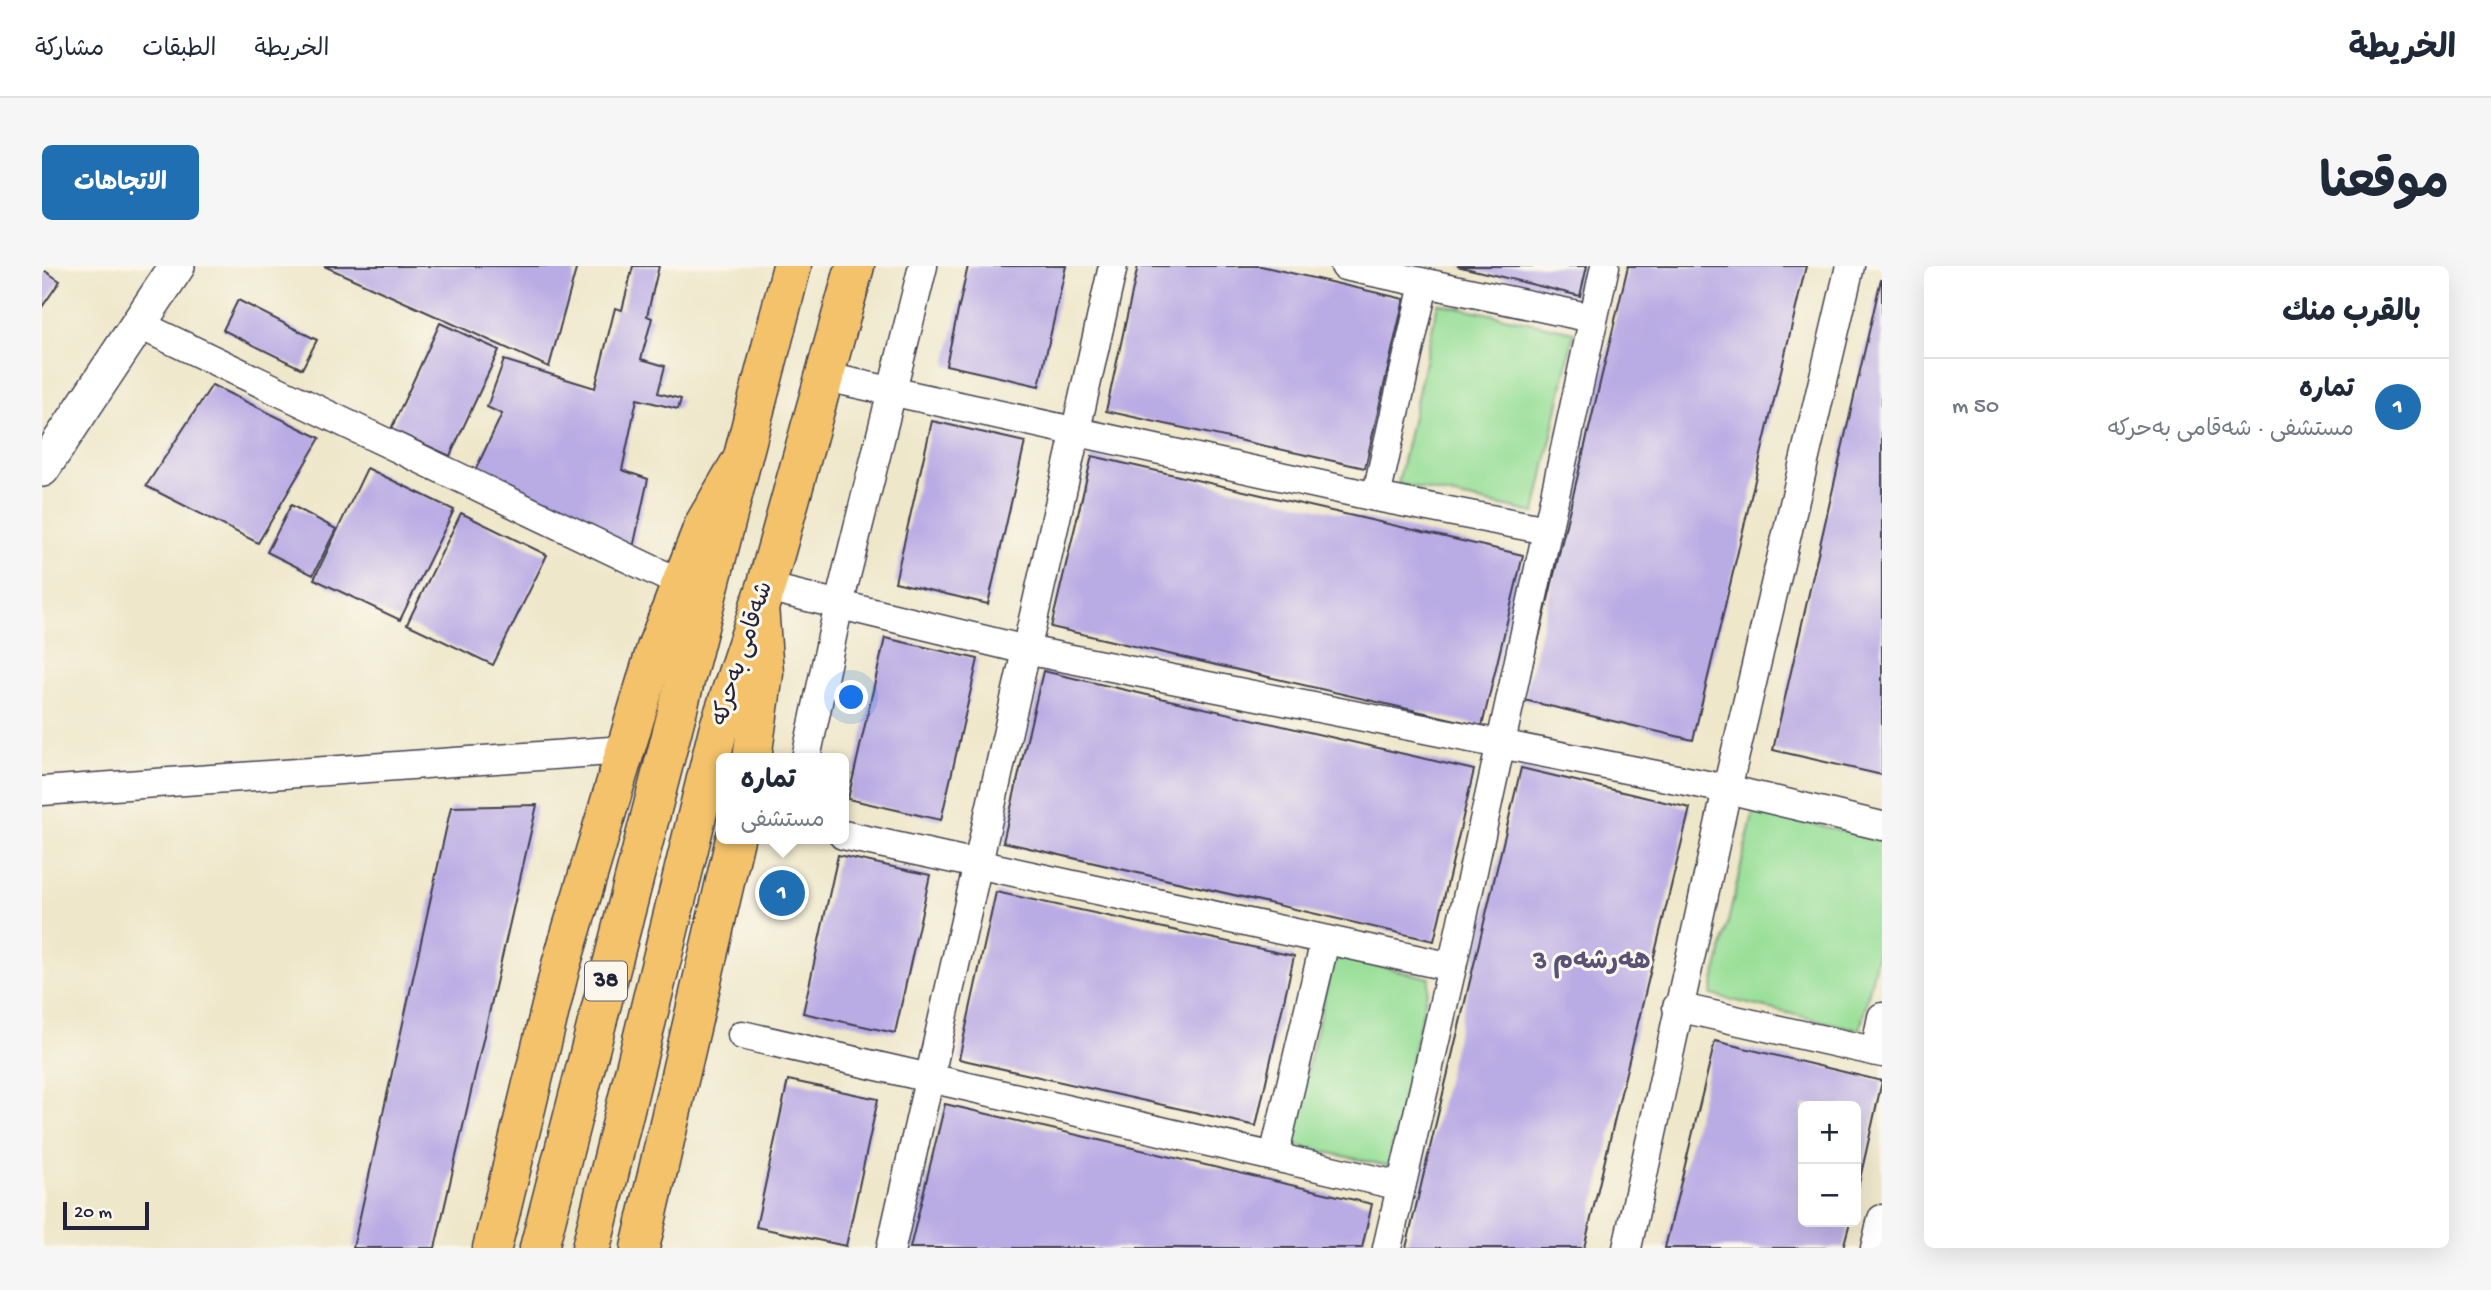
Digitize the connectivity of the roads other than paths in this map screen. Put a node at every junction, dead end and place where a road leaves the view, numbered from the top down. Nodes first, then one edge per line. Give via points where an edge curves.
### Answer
1 (177, 266) edge
2 (792, 266) edge
3 (855, 266) edge
4 (923, 266) edge
5 (1113, 266) edge
6 (1345, 266) edge
7 (1605, 266) edge
8 (1850, 266) edge
9 (1424, 284) junction
10 (1592, 318) junction
11 (138, 324) junction
12 (825, 377) junction
13 (890, 391) junction
14 (1078, 431) junction
15 (738, 466) junction
16 (42, 468) edge
17 (1376, 497) junction
18 (1547, 530) junction
19 (680, 583) junction
20 (763, 597) junction
21 (839, 604) junction
22 (1026, 650) junction
23 (1500, 746) junction
24 (625, 750) junction
25 (753, 753) edge
26 (807, 753) edge
27 (1727, 789) junction
28 (42, 791) edge
29 (1882, 826) edge
30 (849, 836) edge
31 (735, 844) edge
32 (977, 864) junction
33 (1325, 941) junction
34 (1452, 967) junction
35 (1677, 1007) junction
36 (1882, 1017) edge
37 (742, 1035) dead end
38 (1878, 1052) edge
39 (931, 1080) junction
40 (1274, 1156) junction
41 (1401, 1186) junction
42 (1882, 1219) edge
43 (492, 1248) edge
44 (539, 1248) edge
45 (591, 1248) edge
46 (640, 1248) edge
47 (891, 1248) edge
48 (1387, 1248) edge
49 (1627, 1248) edge
50 (1875, 1248) edge

1 - 11 street
2 - 15 main road, شەقامی بەحرکە / 38
3 - 12 main road, شەقامی بەحرکە / 38
4 - 13 street
5 - 14 street
6 - 9 street
7 - 10 street
8 - 27 street
9 - 10 street
9 - 17 street
10 - 18 street
11 - 16 street
11 - 19 street
12 - 13 street
12 - 20 main road, شەقامی بەحرکە / 38
13 - 14 street
13 - 21 street
14 - 17 street
14 - 22 street
15 - 19 main road via 704,524
15 - 44 main road, شەقامی بەحرکە / 38
17 - 18 street
18 - 23 street
19 - 24 main road
20 - 21 street
20 - 25 main road via 764,673
20 - 45 main road, شەقامی بەحرکە / 38 via 718,730
21 - 22 street
21 - 26 street
22 - 23 street
22 - 32 street
23 - 27 street
23 - 34 street
24 - 28 street
24 - 43 main road via 561,965
27 - 29 street
27 - 35 street
30 - 32 street
31 - 46 main road
32 - 33 street
32 - 39 street
33 - 34 street
33 - 40 street
34 - 41 street
35 - 38 street
35 - 49 street
36 - 38 street
37 - 39 street
39 - 40 street
39 - 47 street
40 - 41 street
41 - 48 street
42 - 50 street

